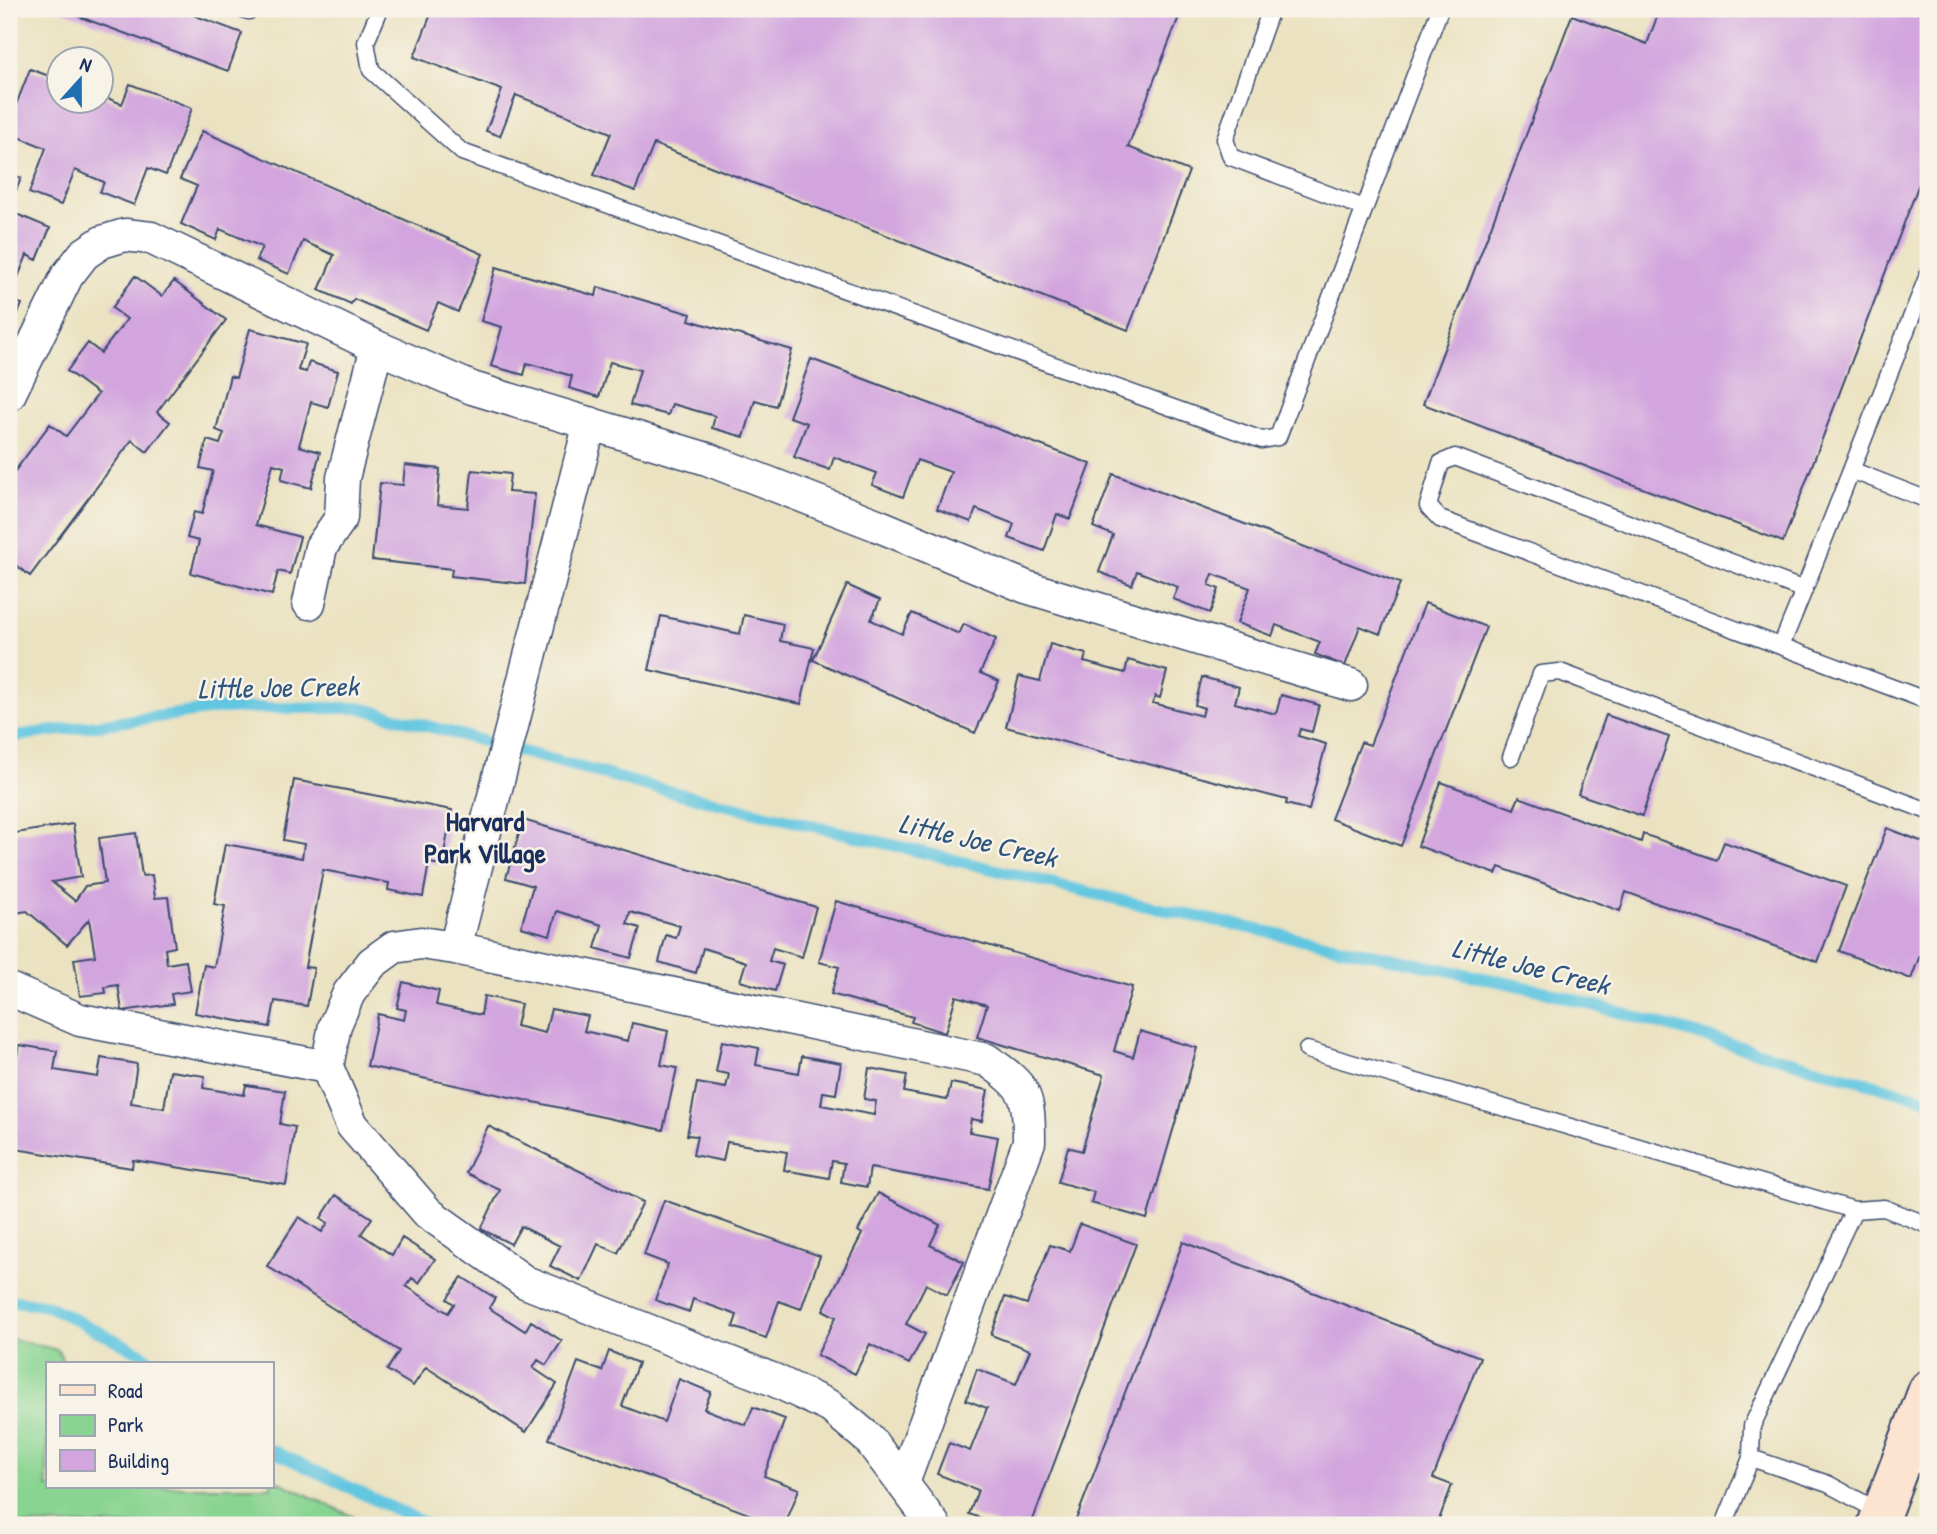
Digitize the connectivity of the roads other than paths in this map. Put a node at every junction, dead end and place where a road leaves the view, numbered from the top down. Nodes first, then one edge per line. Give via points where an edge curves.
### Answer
1 (380, 9) edge
2 (1271, 9) edge
3 (1440, 9) edge
4 (1364, 208) junction
5 (1928, 275) edge
6 (377, 347) junction
7 (9, 396) edge
8 (590, 423) junction
9 (1851, 470) junction
10 (1928, 500) edge
11 (1804, 590) junction
12 (309, 603) dead end
13 (1781, 646) junction
14 (1351, 685) dead end
15 (1926, 695) edge
16 (1511, 757) dead end
17 (1928, 811) edge
18 (455, 948) junction
19 (9, 989) edge
20 (1307, 1050) dead end
21 (327, 1067) junction
22 (1854, 1210) junction
23 (1928, 1225) edge
24 (1928, 1390) edge
25 (1751, 1458) junction
26 (1915, 1463) edge
27 (903, 1483) junction
28 (1880, 1519) edge
29 (934, 1525) edge
30 (1724, 1525) edge

1 - 4 lane via 366,42 371,70 462,152 1262,440 1278,437
2 - 4 lane via 1226,139 1231,157
3 - 4 lane
5 - 9 lane
6 - 7 street via 150,238 125,235 84,254 67,276
6 - 8 street via 472,388
6 - 12 street via 343,478 341,518 321,547
8 - 14 street via 707,459 1026,587
8 - 18 street
9 - 10 lane
9 - 11 lane
11 - 13 lane
11 - 13 lane via 1455,457 1441,463 1428,506 1440,519
13 - 15 lane
16 - 17 lane via 1541,674 1560,672
18 - 21 street via 421,943 394,947 372,963 349,993 334,1025
18 - 27 street via 988,1060 1012,1077 1025,1094 1029,1142
19 - 21 street via 80,1020
20 - 22 lane
21 - 27 street via 352,1125 428,1213 525,1282 831,1407 869,1439
22 - 23 lane via 1884,1208
22 - 25 lane via 1752,1426
24 - 26 main road
25 - 28 lane via 1828,1484
25 - 30 lane
26 - 28 main road
27 - 29 street

